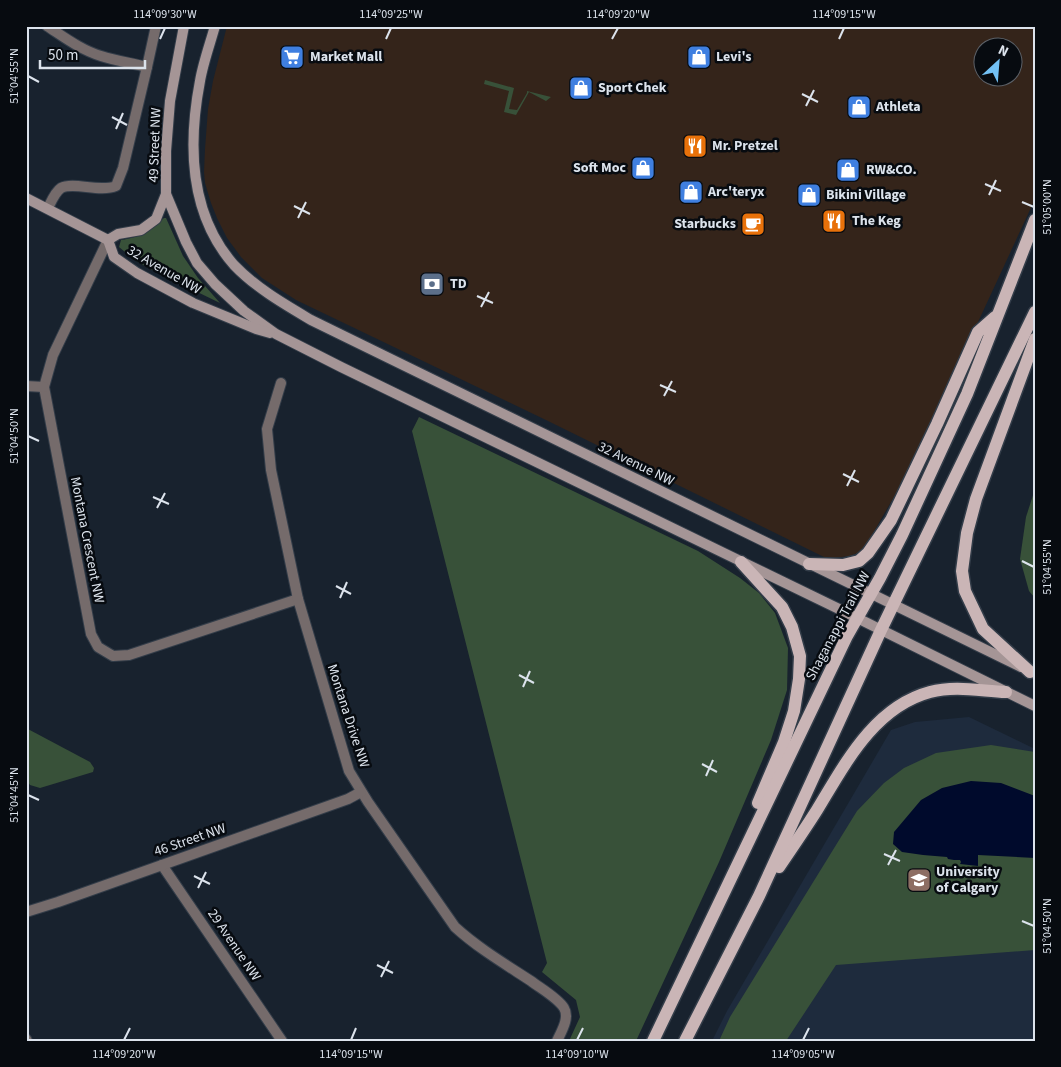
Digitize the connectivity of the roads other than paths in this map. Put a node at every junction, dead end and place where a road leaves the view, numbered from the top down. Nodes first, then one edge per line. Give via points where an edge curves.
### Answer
1 (47, 26) edge
2 (156, 26) edge
3 (184, 26) edge
4 (216, 26) edge
5 (147, 67) junction
6 (166, 194) junction
7 (26, 198) edge
8 (48, 208) junction
9 (1035, 220) edge
10 (108, 240) junction
11 (215, 284) joint
12 (1035, 312) edge
13 (997, 315) junction
14 (276, 334) junction
15 (1035, 339) edge
16 (281, 383) dead end
17 (26, 386) edge
18 (44, 387) junction
19 (741, 562) junction
20 (808, 564) junction
21 (871, 594) junction
22 (298, 599) junction
23 (893, 605) junction
24 (857, 618) junction
25 (881, 630) junction
26 (1032, 673) edge
27 (1006, 692) junction
28 (1035, 706) edge
29 (361, 792) junction
30 (740, 857) junction
31 (162, 865) junction
32 (759, 896) junction
33 (26, 912) edge
34 (282, 1041) edge
35 (557, 1041) edge
36 (653, 1041) edge
37 (685, 1041) edge

1 - 5 street via 95,54
2 - 5 street
3 - 6 street, 49 Street NW via 170,101
4 - 20 street, 32 Avenue NW via 200,80 194,122 194,164 200,203 214,237 234,264 257,286 311,320
5 - 8 street via 116,186 109,189 61,188
6 - 10 street via 156,219 141,230 118,234
6 - 11 street, 49 Street NW via 186,242
7 - 8 street
8 - 10 street
9 - 13 main road, Shaganappi Trail NW
10 - 14 street, 32 Avenue NW via 114,257 137,273 193,303
10 - 18 street, Montana Crescent NW via 53,355
11 - 14 street, 32 Avenue NW
12 - 23 main road
13 - 20 main road via 978,332 891,520 874,547 859,561
13 - 21 main road, Shaganappi Trail NW via 967,394
14 - 19 street, 32 Avenue NW
15 - 26 main road via 976,499 962,571 965,591 984,629
16 - 22 street, Montana Drive NW via 267,429 271,470
17 - 18 street
18 - 22 street, Montana Crescent NW via 91,634 98,647 113,656 129,656
19 - 24 street, 32 Avenue NW
19 - 30 main road via 782,607 800,656 794,711 746,830
20 - 21 street, 32 Avenue NW
21 - 23 street, 32 Avenue NW
21 - 24 main road, Shaganappi Trail NW
22 - 29 street, Montana Drive NW via 349,771
23 - 25 main road
23 - 26 street, 32 Avenue NW
24 - 25 street, 32 Avenue NW
24 - 30 main road, Shaganappi Trail NW
25 - 27 street, 32 Avenue NW
25 - 32 main road
27 - 28 street, 32 Avenue NW
27 - 32 main road via 944,689 917,696 886,716 850,756
29 - 31 street, 46 Street NW
29 - 35 street, Montana Drive NW via 455,927 468,940 552,996 564,1008 566,1017
30 - 36 main road, Shaganappi Trail NW
31 - 33 street, 46 Street NW
31 - 34 street, 29 Avenue NW
32 - 37 main road

